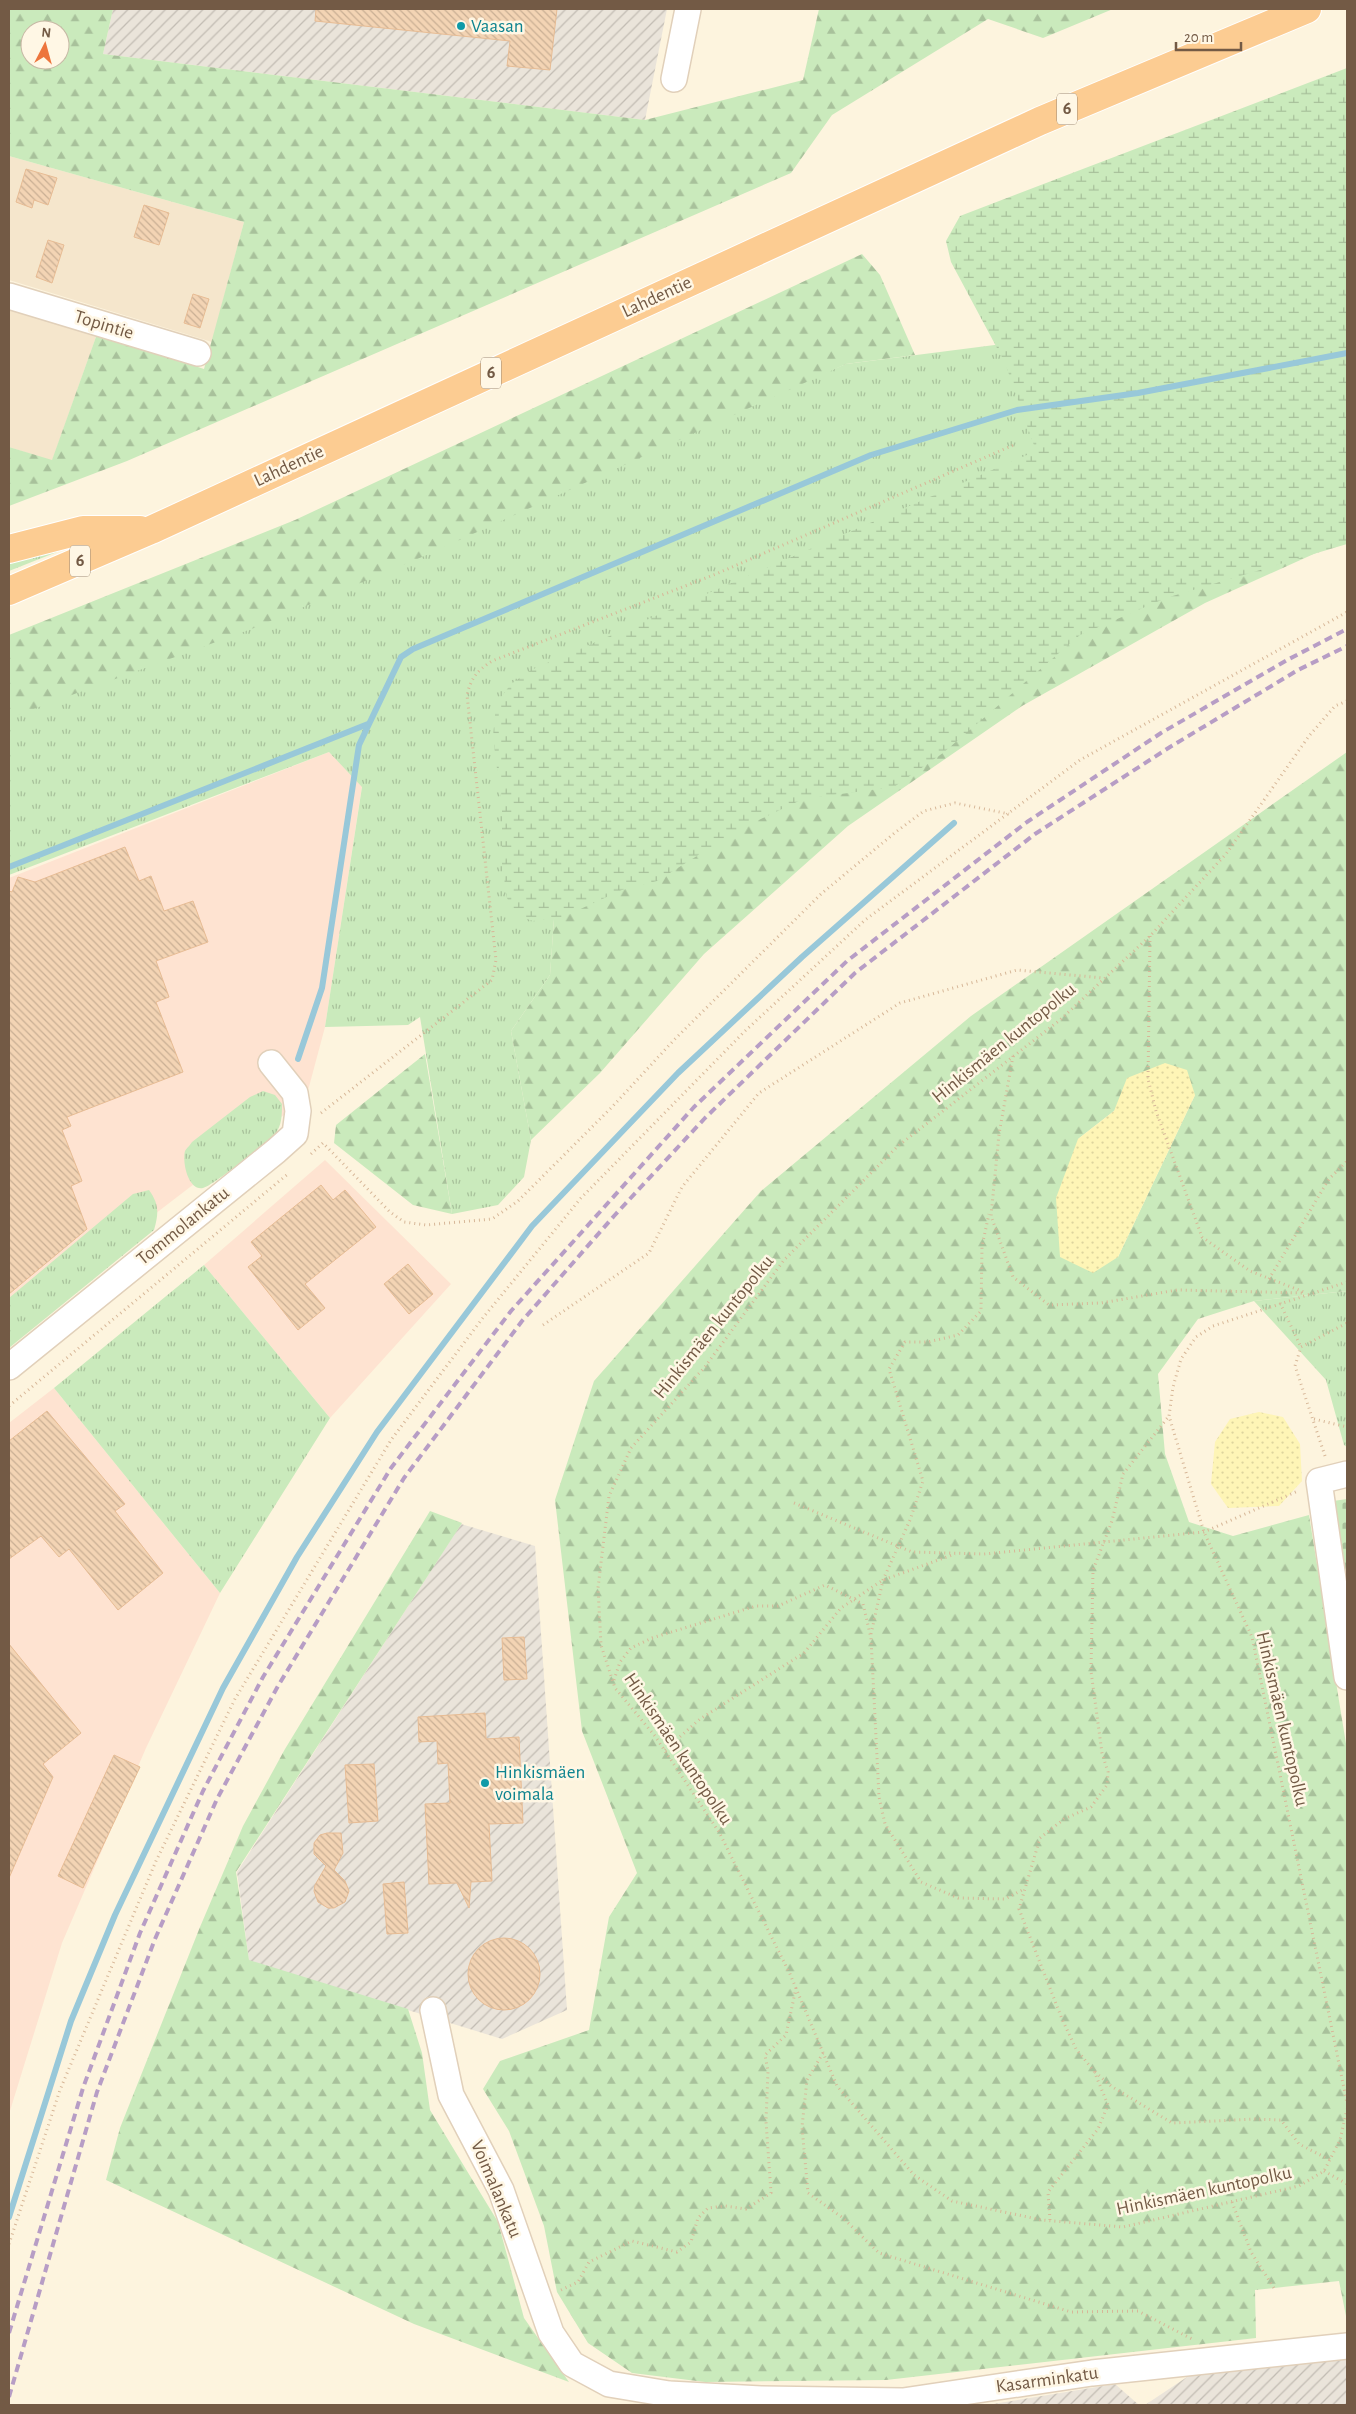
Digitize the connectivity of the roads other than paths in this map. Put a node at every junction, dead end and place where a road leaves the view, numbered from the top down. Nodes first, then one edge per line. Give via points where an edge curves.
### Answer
1 (688, 9) edge
2 (1307, 9) edge
3 (674, 79) dead end
4 (9, 296) edge
5 (198, 353) dead end
6 (151, 530) junction
7 (9, 548) edge
8 (9, 591) edge
9 (271, 1062) dead end
10 (9, 1368) edge
11 (1333, 1478) edge
12 (1347, 1677) edge
13 (433, 2010) dead end
14 (1347, 2346) edge
15 (572, 2364) joint

1 - 3 street
2 - 6 highway, Lahdentie / 6 via 1040,121
4 - 5 street, Topintie
6 - 7 highway via 83,530
6 - 8 highway, Lahdentie / 6
9 - 10 street, Tommolankatu via 295,1093 298,1111 294,1134
11 - 12 street
13 - 15 street, Voimalankatu via 451,2095 501,2190 551,2333
14 - 15 street, Kasarminkatu via 1092,2373 903,2401 669,2394 609,2384

